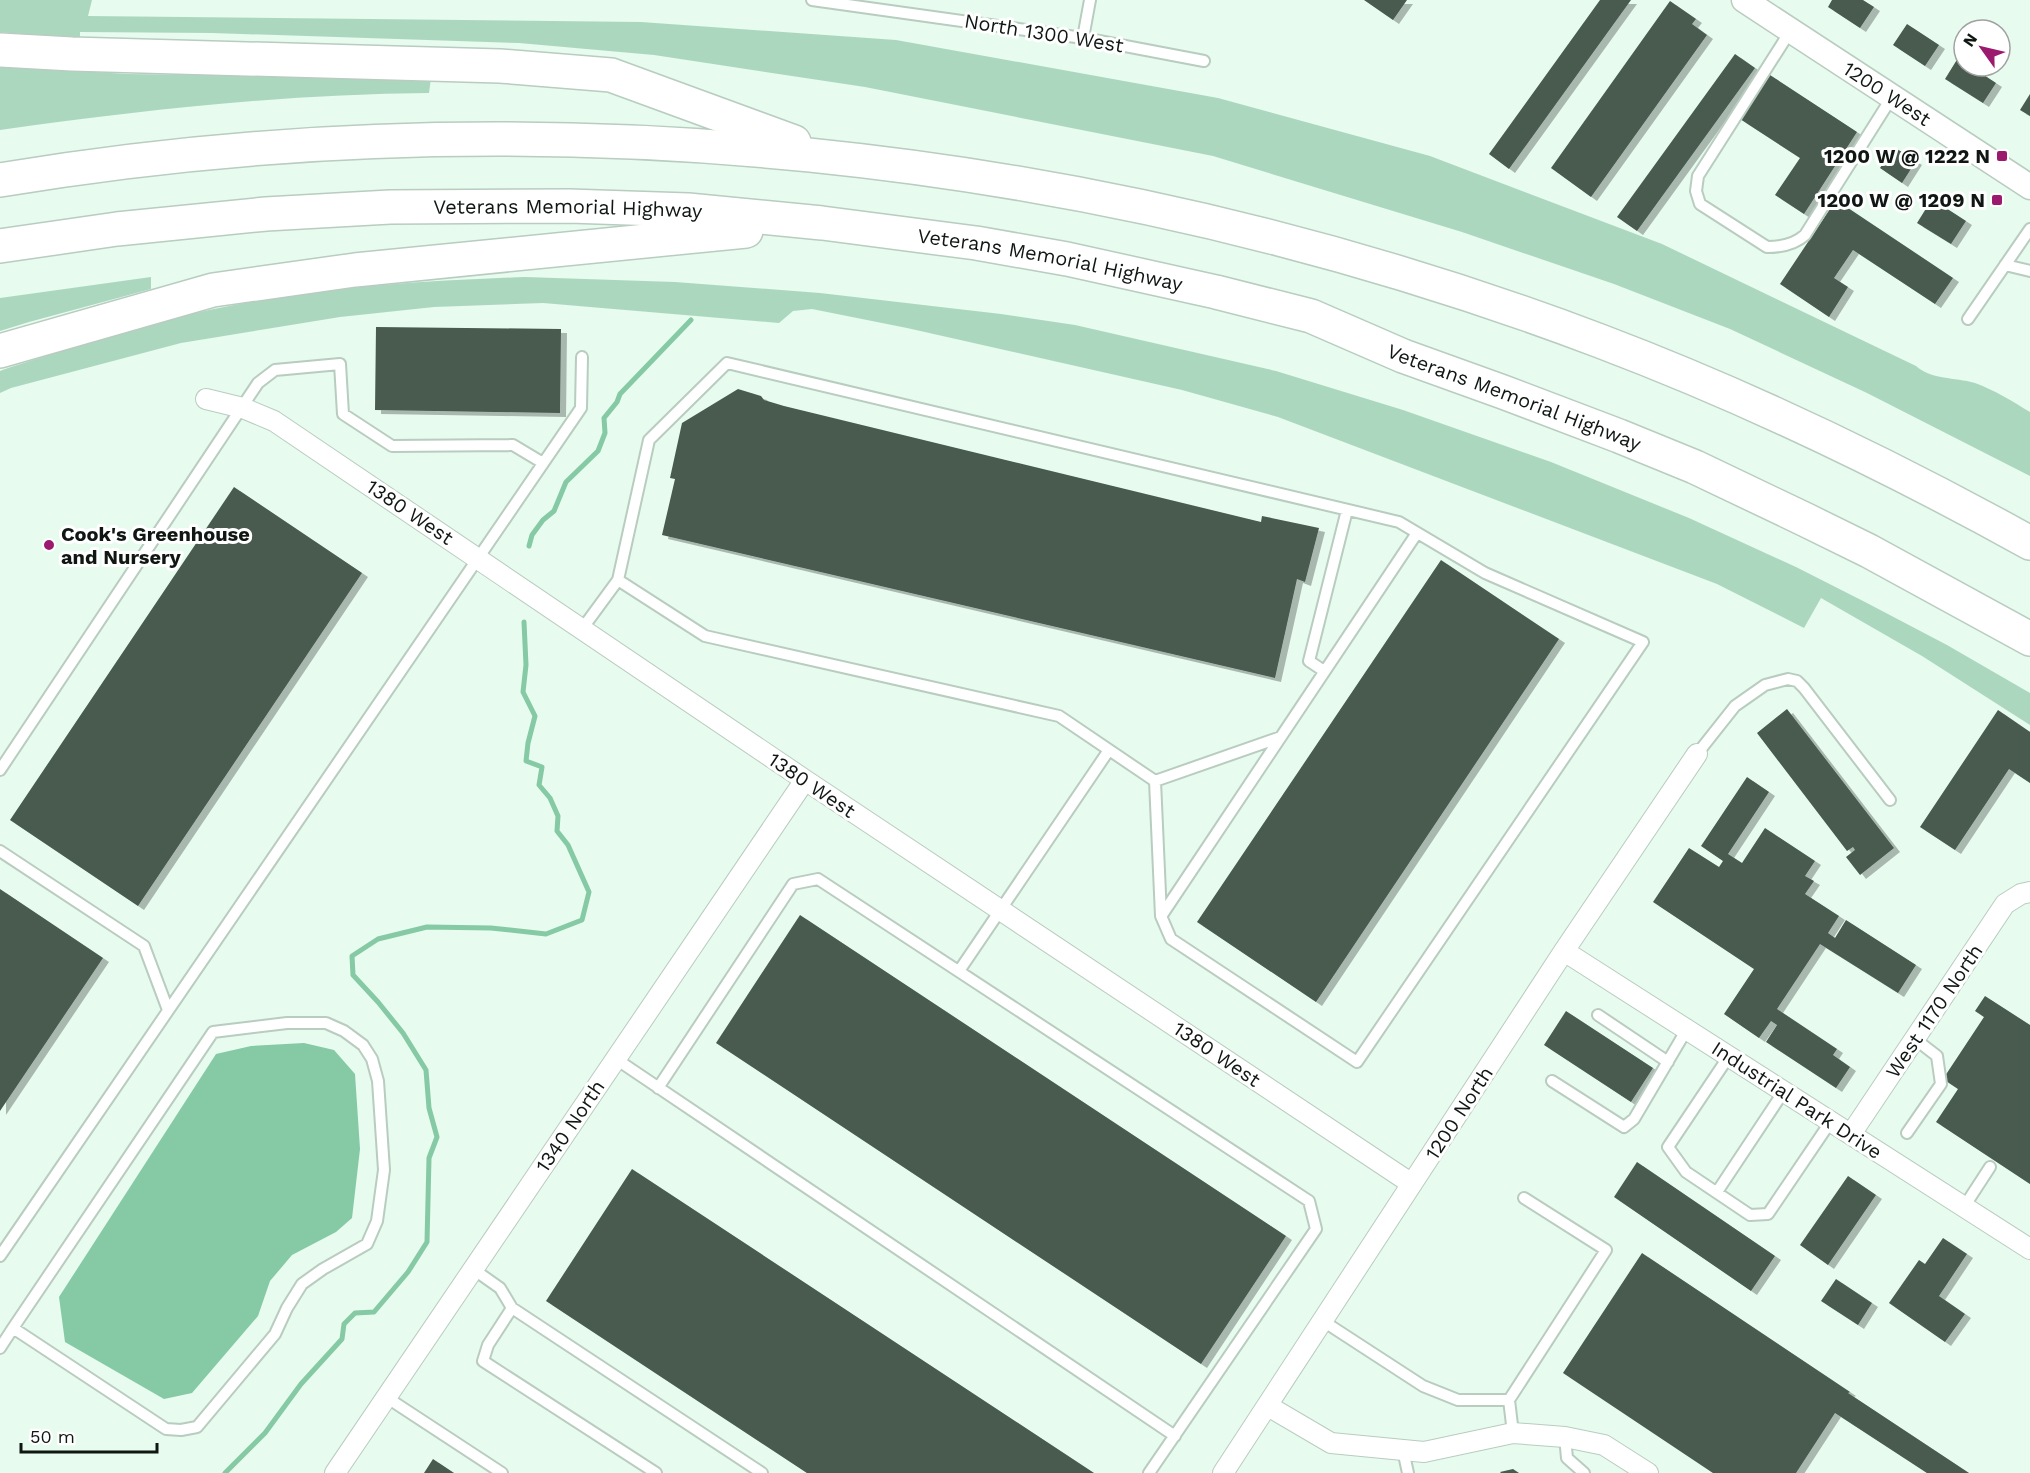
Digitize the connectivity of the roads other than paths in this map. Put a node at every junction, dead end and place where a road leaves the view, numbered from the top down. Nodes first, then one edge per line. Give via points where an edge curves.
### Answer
1 (812, 0) edge
2 (1090, 0) edge
3 (1744, 0) edge
4 (846, 2) edge
5 (1791, 30) junction
6 (1083, 38) junction
7 (0, 50) edge
8 (1204, 61) dead end
9 (1892, 97) junction
10 (838, 158) junction
11 (0, 180) edge
12 (2030, 187) edge
13 (822, 223) junction
14 (2030, 229) edge
15 (0, 246) edge
16 (2005, 265) junction
17 (2030, 271) edge
18 (1968, 319) dead end
19 (0, 351) edge
20 (582, 357) dead end
21 (206, 399) dead end
22 (243, 408) junction
23 (543, 464) junction
24 (1347, 510) junction
25 (1417, 533) junction
26 (2030, 543) edge
27 (478, 558) junction
28 (618, 580) junction
29 (582, 629) junction
30 (2030, 639) edge
31 (1324, 671) junction
32 (1281, 736) junction
33 (1109, 750) junction
34 (1696, 754) joint
35 (0, 770) edge
36 (805, 780) junction
37 (1155, 781) junction
38 (1890, 800) dead end
39 (0, 851) edge
40 (2026, 893) edge
41 (1000, 910) junction
42 (1161, 916) junction
43 (1564, 951) junction
44 (959, 971) junction
45 (168, 1010) junction
46 (1598, 1015) dead end
47 (1687, 1029) junction
48 (1915, 1039) junction
49 (1730, 1056) junction
50 (616, 1059) junction
51 (1668, 1062) junction
52 (1552, 1081) dead end
53 (658, 1088) junction
54 (1784, 1091) junction
55 (1830, 1121) junction
56 (1907, 1133) dead end
57 (1851, 1134) junction
58 (1990, 1167) dead end
59 (1412, 1184) junction
60 (1717, 1192) junction
61 (1524, 1198) dead end
62 (1964, 1207) junction
63 (2030, 1249) edge
64 (0, 1256) edge
65 (473, 1269) junction
66 (512, 1308) junction
67 (1323, 1321) junction
68 (13, 1328) junction
69 (0, 1348) edge
70 (386, 1396) junction
71 (1509, 1400) junction
72 (1268, 1406) junction
73 (1513, 1433) junction
74 (1175, 1436) junction
75 (1565, 1437) junction
76 (1403, 1450) junction
77 (335, 1473) edge
78 (502, 1473) edge
79 (656, 1473) edge
80 (762, 1473) edge
81 (1149, 1473) edge
82 (1222, 1473) edge
83 (1408, 1473) edge
84 (1584, 1473) edge
85 (1648, 1473) edge

1 - 4 lane, North 1300 West
2 - 6 lane
3 - 5 street, 1200 West
4 - 6 lane, North 1300 West
5 - 9 street, 1200 West
5 - 9 lane via 1698,176 1696,191 1700,204 1767,247 1798,241
6 - 8 lane, North 1300 West
7 - 10 highway via 500,66 611,75
9 - 12 street, 1200 West
10 - 11 highway via 608,141 398,141 238,150
10 - 26 highway via 967,175 1137,205 1322,250 1451,289 1597,340 1756,405 1870,459
13 - 15 highway, Veterans Memorial Highway via 688,210 390,207 191,220
13 - 19 highway via 355,270 213,290
13 - 30 highway, Veterans Memorial Highway via 1067,259 1311,316 1403,356 1695,467 1869,551
14 - 16 lane
16 - 17 lane
16 - 18 lane
20 - 23 lane via 581,408
21 - 22 street, 1380 West
22 - 23 lane via 258,383 275,370 340,364 343,414 392,446 513,445
22 - 27 street, 1380 West via 274,421
22 - 35 lane
23 - 27 lane
24 - 25 lane via 1399,522
24 - 28 lane via 727,363 649,440
24 - 31 lane via 1309,661
25 - 31 lane
25 - 42 lane via 1485,573 1643,642 1357,1062 1171,939
27 - 29 street, 1380 West
27 - 45 lane
28 - 29 lane
28 - 33 lane via 705,636 1059,716
29 - 36 street, 1380 West
31 - 32 lane
32 - 37 lane
32 - 42 lane
33 - 37 lane
33 - 41 lane
34 - 38 lane via 1735,706 1765,685 1788,679 1797,681
34 - 43 street, 1200 North
36 - 41 street, 1380 West
36 - 50 street, 1340 North
37 - 42 lane
39 - 45 lane via 144,946
40 - 48 street, West 1170 North via 2005,904
41 - 44 lane
41 - 59 street, 1380 West
43 - 47 street, Industrial Park Drive
43 - 59 street, 1200 North
44 - 53 lane via 818,879 793,884
44 - 74 lane via 1309,1201 1316,1229
45 - 64 lane
46 - 51 lane
47 - 49 street, Industrial Park Drive
47 - 51 lane
48 - 56 lane via 1937,1056 1941,1084
48 - 57 street, West 1170 North
49 - 54 street, Industrial Park Drive
49 - 60 lane via 1668,1147 1686,1172
50 - 53 lane
50 - 65 street, 1340 North
51 - 52 lane via 1634,1119 1624,1127
53 - 74 lane
54 - 55 street, Industrial Park Drive
54 - 60 lane
55 - 57 street, Industrial Park Drive
55 - 60 lane via 1768,1214 1750,1215
57 - 62 street, Industrial Park Drive
58 - 62 lane
59 - 67 street, 1200 North
61 - 71 lane via 1606,1250
62 - 63 street, Industrial Park Drive
65 - 66 lane via 500,1288
65 - 70 street, 1340 North
66 - 79 lane via 483,1360
66 - 80 lane
67 - 71 lane via 1423,1386 1458,1400
67 - 72 street, 1200 North
68 - 68 lane via 213,1032 287,1023 326,1023 363,1045 378,1081 384,1170 377,1221 367,1244 302,1284 275,1334 197,1427 166,1429
68 - 69 lane
70 - 77 street, 1340 North
70 - 78 lane
71 - 73 lane
72 - 76 street via 1331,1443
72 - 82 street, 1200 North
73 - 75 street
73 - 76 street via 1424,1452
74 - 81 lane
75 - 84 lane via 1567,1458
75 - 85 street via 1604,1445
76 - 83 lane

